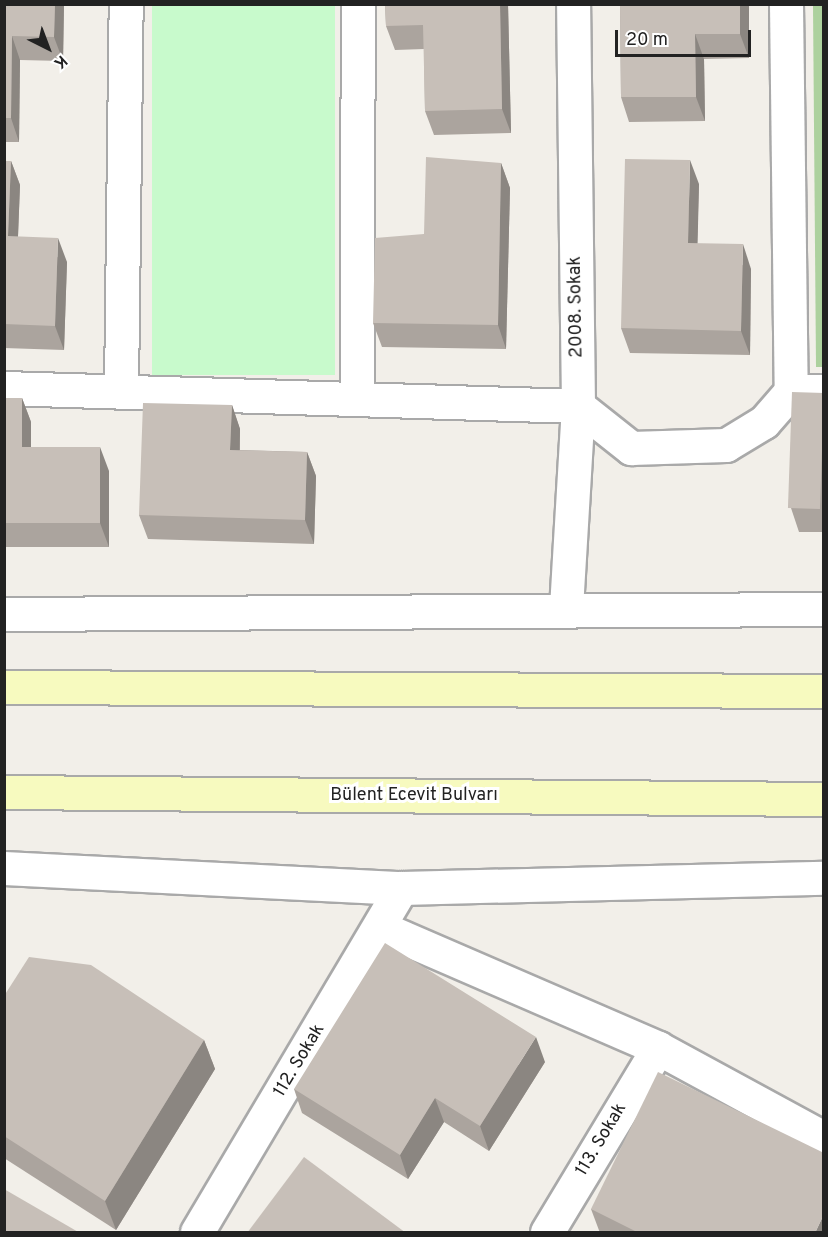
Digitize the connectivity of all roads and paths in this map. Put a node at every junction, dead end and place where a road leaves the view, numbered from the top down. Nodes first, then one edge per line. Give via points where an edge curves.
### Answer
1 (126, 4) edge
2 (358, 4) edge
3 (573, 4) edge
4 (786, 4) edge
5 (4, 388) edge
6 (121, 389) junction
7 (791, 391) junction
8 (824, 391) edge
9 (357, 398) junction
10 (578, 406) junction
11 (566, 609) junction
12 (824, 609) edge
13 (4, 614) edge
14 (4, 687) edge
15 (824, 691) edge
16 (4, 792) edge
17 (824, 799) edge
18 (4, 868) edge
19 (824, 878) edge
20 (401, 888) junction
21 (381, 928) junction
22 (658, 1048) junction
23 (824, 1138) edge
24 (197, 1233) edge
25 (547, 1233) edge

1 - 6 street
2 - 9 street
3 - 10 street, 2008. Sokak
4 - 7 street
5 - 6 street
6 - 9 street
7 - 8 street
7 - 10 street via 764,422 726,445 631,448
9 - 10 street
10 - 11 street, 2008. Sokak
11 - 12 street
11 - 13 street
14 - 15 main road
16 - 17 main road, Bülent Ecevit Bulvarı
18 - 20 street
19 - 20 street
20 - 21 street, 112. Sokak
21 - 22 street
21 - 24 street, 112. Sokak
22 - 23 street
22 - 25 street, 113. Sokak

